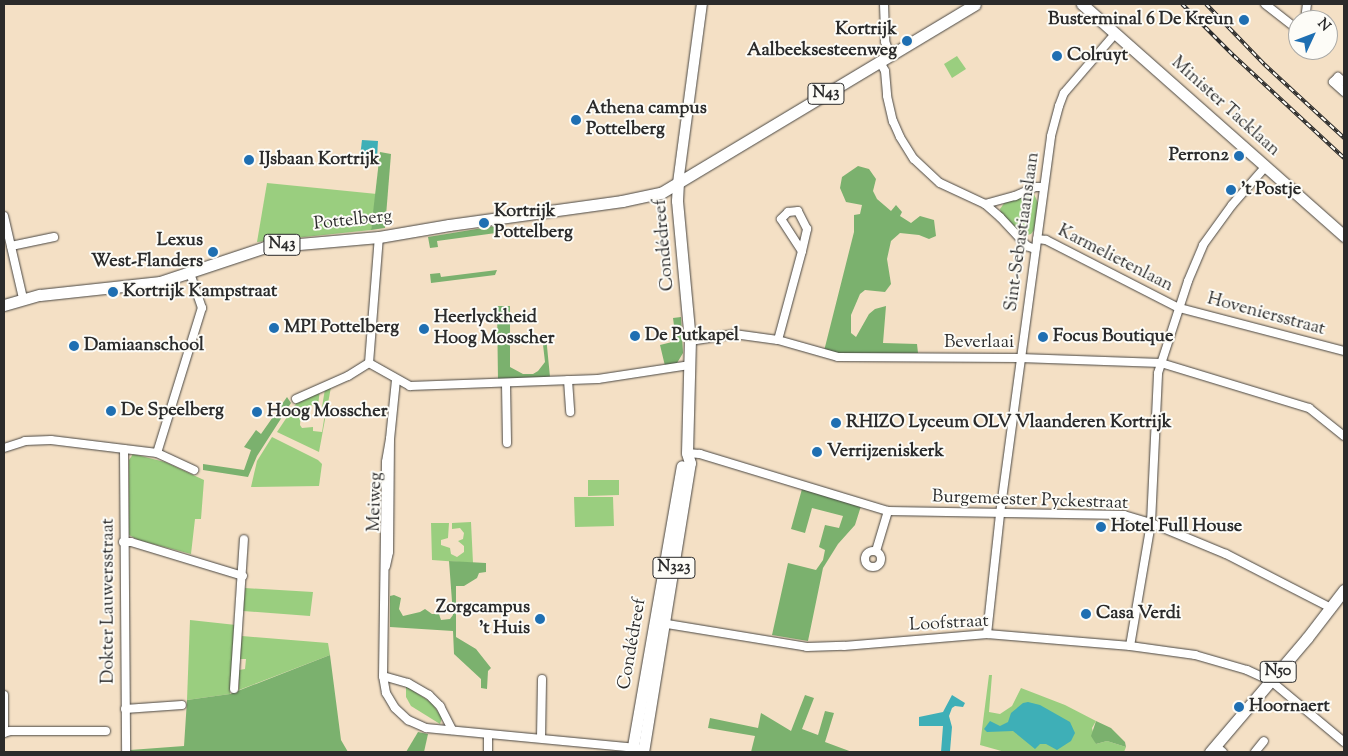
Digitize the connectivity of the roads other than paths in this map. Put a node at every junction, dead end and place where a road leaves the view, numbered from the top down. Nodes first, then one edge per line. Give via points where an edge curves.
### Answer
1 (702, 4) edge
2 (884, 4) edge
3 (975, 4) edge
4 (1082, 4) edge
5 (1265, 4) edge
6 (1288, 22) edge
7 (1115, 34) junction
8 (891, 55) junction
9 (880, 62) junction
10 (1344, 82) edge
11 (1344, 92) edge
12 (1266, 166) junction
13 (678, 184) junction
14 (1043, 187) junction
15 (984, 204) junction
16 (4, 216) edge
17 (1344, 236) edge
18 (54, 237) dead end
19 (379, 238) junction
20 (1037, 238) junction
21 (11, 246) junction
22 (1035, 249) junction
23 (802, 252) junction
24 (190, 273) junction
25 (23, 298) junction
26 (4, 305) edge
27 (1179, 308) junction
28 (778, 340) junction
29 (690, 341) junction
30 (1344, 351) edge
31 (1020, 358) junction
32 (1161, 363) junction
33 (369, 364) junction
34 (688, 365) junction
35 (396, 380) junction
36 (568, 380) junction
37 (506, 384) junction
38 (296, 399) dead end
39 (570, 412) dead end
40 (1344, 436) edge
41 (507, 443) dead end
42 (4, 448) edge
43 (124, 449) junction
44 (158, 453) junction
45 (687, 453) junction
46 (194, 470) dead end
47 (888, 511) junction
48 (1000, 514) junction
49 (1151, 523) junction
50 (244, 539) dead end
51 (123, 542) junction
52 (876, 551) dead end
53 (243, 576) junction
54 (1344, 590) edge
55 (1331, 608) junction
56 (660, 623) junction
57 (987, 634) junction
58 (1130, 646) junction
59 (383, 676) junction
60 (542, 679) dead end
61 (1271, 681) junction
62 (234, 689) dead end
63 (4, 695) edge
64 (182, 704) dead end
65 (125, 709) junction
66 (452, 730) junction
67 (106, 732) dead end
68 (4, 733) edge
69 (488, 734) junction
70 (541, 738) junction
71 (1264, 741) dead end
72 (1344, 742) edge
73 (638, 750) edge
74 (1216, 750) edge
75 (126, 752) edge
76 (488, 752) edge
77 (1255, 752) edge

1 - 13 street
2 - 8 street via 885,42
3 - 8 main road, N43
4 - 7 main road, Minister Tacklaan
5 - 6 street
7 - 12 main road, Minister Tacklaan
7 - 14 street, Sint-Sebastiaanslaan via 1061,99
8 - 9 main road, N43
9 - 13 main road, N43
9 - 15 street via 885,71 893,121 909,152 940,183
10 - 11 street via 1338,77 1333,82
12 - 17 main road, Minister Tacklaan
12 - 27 street via 1232,204 1203,245
13 - 19 main road, Pottelberg / N43 via 661,193 622,201
13 - 29 main road, Condédreef / N323
14 - 15 street
14 - 20 street, Sint-Sebastiaanslaan
15 - 22 street via 1026,246
16 - 21 street
18 - 21 street
19 - 24 main road, Pottelberg / N43 via 265,247
19 - 33 street
20 - 22 street, Sint-Sebastiaanslaan
20 - 27 street, Karmelietenlaan
21 - 25 street
22 - 31 street, Sint-Sebastiaanslaan
23 - 23 street via 807,229 798,210 788,212 781,219
23 - 28 street
24 - 25 main road, Pottelberg / N43 via 160,282
24 - 44 street via 202,308
25 - 26 main road, Pottelberg / N43
27 - 30 street, Hoveniersstraat
27 - 32 street
28 - 29 street, Beverlaai via 734,334
28 - 31 street, Beverlaai via 838,357
29 - 34 main road, Condédreef / N323
31 - 32 street, Beverlaai
31 - 48 street, Sint-Sebastiaanslaan
32 - 40 street, Beverlaai via 1309,408
32 - 49 street via 1156,387
33 - 35 street
33 - 38 street
34 - 36 street via 598,379
34 - 45 main road, Condédreef / N323
35 - 37 street via 410,386
35 - 59 street, Meiweg via 390,440
36 - 37 street
36 - 39 street
37 - 41 street
42 - 43 street via 36,440
43 - 44 street
43 - 51 street, Dokter Lauwersstraat
44 - 46 street
45 - 47 street, Burgemeester Pyckestraat via 700,454
45 - 56 main road, Condédreef / N323 via 690,463 686,496
47 - 48 street, Burgemeester Pyckestraat
47 - 52 street
48 - 49 street, Burgemeester Pyckestraat via 1124,515
48 - 57 street, Sint-Sebastiaanslaan
49 - 55 street, Burgemeester Pyckestraat via 1226,554
49 - 58 street
50 - 53 street
51 - 53 street via 217,566
51 - 65 street, Dokter Lauwersstraat
53 - 62 street
54 - 55 main road, N50
55 - 61 main road, N50
56 - 57 street, Loofstraat via 807,646
56 - 73 main road, Condédreef / N323
57 - 58 street, Loofstraat
58 - 61 street, Loofstraat via 1222,661
59 - 66 street via 408,683 429,695 440,706
59 - 66 street, Meiweg via 386,692 400,713 426,728
60 - 70 street
61 - 72 street, Loofstraat
61 - 74 main road, N50
63 - 68 street
64 - 65 street
65 - 75 street, Dokter Lauwersstraat
66 - 69 street, Meiweg
67 - 68 street
69 - 70 street, Meiweg
69 - 76 street
70 - 73 street, Meiweg
71 - 77 street

